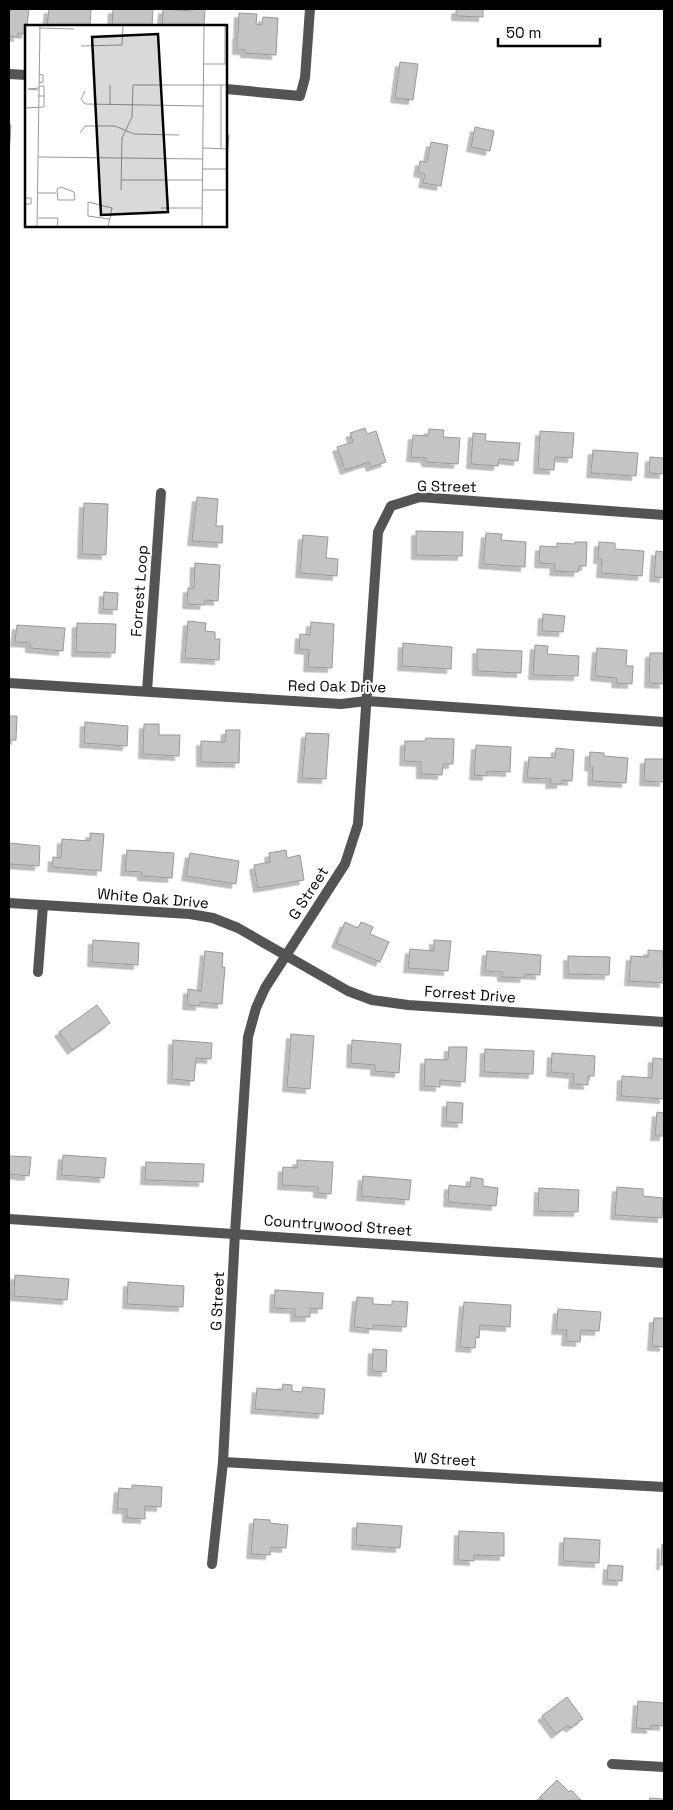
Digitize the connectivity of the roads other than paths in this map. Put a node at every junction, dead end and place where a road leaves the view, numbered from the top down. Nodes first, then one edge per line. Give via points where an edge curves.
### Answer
1 (310, 9) edge
2 (9, 74) edge
3 (25, 76) edge
4 (228, 89) edge
5 (161, 493) dead end
6 (664, 515) edge
7 (9, 683) edge
8 (147, 691) junction
9 (367, 701) junction
10 (664, 722) edge
11 (9, 903) edge
12 (43, 905) junction
13 (286, 954) junction
14 (38, 972) dead end
15 (664, 1022) edge
16 (9, 1219) edge
17 (235, 1233) junction
18 (664, 1263) edge
19 (224, 1462) junction
20 (664, 1487) edge
21 (212, 1564) dead end
22 (612, 1764) dead end
23 (664, 1767) edge

1 - 4 street via 305,78 300,96
2 - 3 street
5 - 8 street, Forrest Loop
6 - 9 street, G Street via 420,498 391,506 378,532
7 - 8 street, Red Oak Drive
8 - 9 street, Red Oak Drive via 341,704
9 - 10 street, Red Oak Drive
9 - 13 street, G Street via 358,824 345,864
11 - 12 street, White Oak Drive
12 - 13 street, White Oak Drive via 213,918
12 - 14 street
13 - 15 street, Forrest Drive via 348,991 372,1000
13 - 17 street, G Street via 265,988 248,1037
16 - 17 street, Countrywood Street
17 - 18 street, Countrywood Street
17 - 19 street, G Street
19 - 20 street, W Street
19 - 21 street, G Street
22 - 23 street

